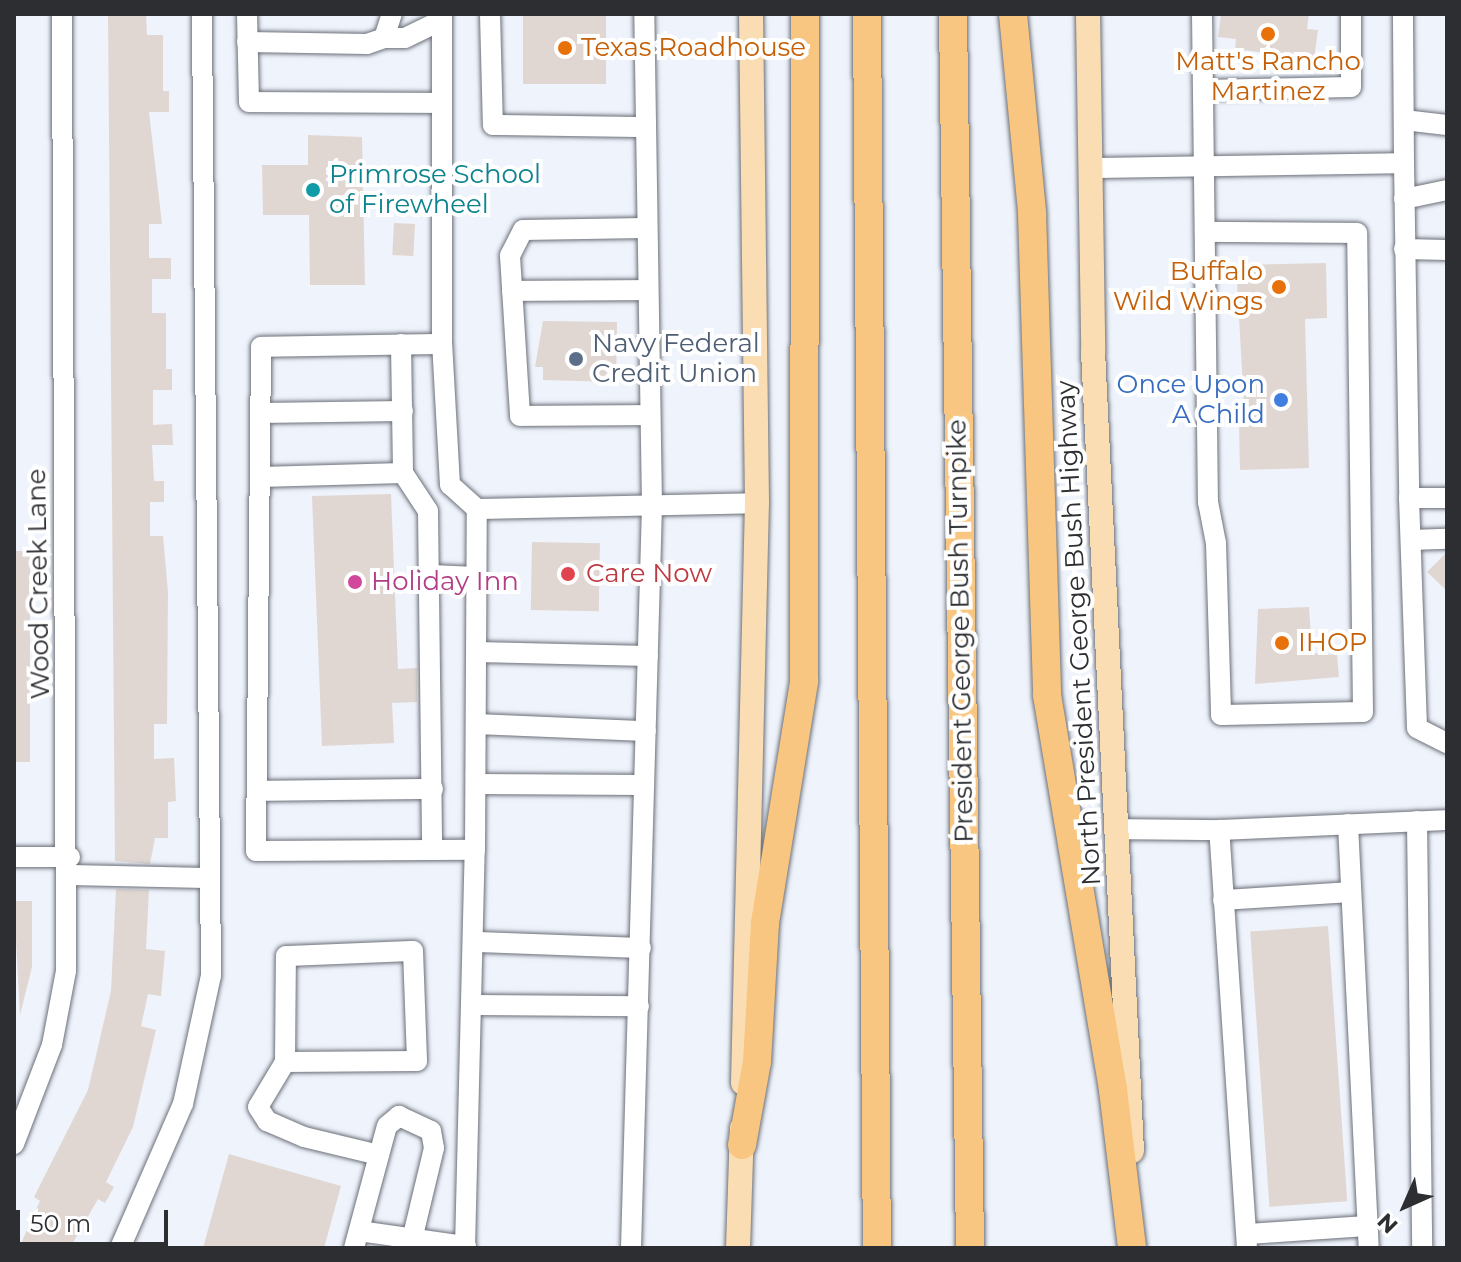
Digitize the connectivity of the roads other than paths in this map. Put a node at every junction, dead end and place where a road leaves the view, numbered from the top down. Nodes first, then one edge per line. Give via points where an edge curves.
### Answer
1 (62, 14) edge
2 (202, 14) edge
3 (247, 14) edge
4 (392, 14) edge
5 (490, 14) edge
6 (644, 14) edge
7 (751, 14) edge
8 (805, 14) edge
9 (867, 14) edge
10 (953, 14) edge
11 (1013, 14) edge
12 (1088, 14) edge
13 (1202, 14) edge
14 (1351, 14) edge
15 (1403, 14) edge
16 (442, 17) edge
17 (384, 38) junction
18 (247, 42) junction
19 (1204, 90) junction
20 (442, 103) junction
21 (1404, 120) junction
22 (1447, 125) edge
23 (644, 127) junction
24 (1404, 163) junction
25 (1205, 166) junction
26 (1091, 168) junction
27 (1447, 190) edge
28 (1404, 199) junction
29 (645, 228) junction
30 (1205, 232) junction
31 (1404, 249) junction
32 (1447, 250) edge
33 (646, 290) junction
34 (512, 291) junction
35 (401, 344) junction
36 (442, 344) junction
37 (403, 411) junction
38 (260, 413) junction
39 (649, 415) junction
40 (403, 473) junction
41 (260, 477) junction
42 (1409, 498) junction
43 (1447, 498) edge
44 (757, 503) junction
45 (652, 505) junction
46 (477, 509) junction
47 (1447, 539) edge
48 (1411, 540) junction
49 (430, 575) junction
50 (477, 577) junction
51 (477, 652) junction
52 (648, 656) junction
53 (476, 724) junction
54 (646, 731) junction
55 (1447, 743) edge
56 (476, 784) junction
57 (644, 785) junction
58 (433, 789) junction
59 (257, 791) junction
60 (1447, 820) edge
61 (1417, 821) junction
62 (1348, 824) junction
63 (1116, 829) junction
64 (1219, 830) junction
65 (432, 850) junction
66 (475, 850) junction
67 (14, 857) edge
68 (70, 866) junction
69 (206, 878) junction
70 (1350, 892) junction
71 (1223, 900) junction
72 (478, 942) junction
73 (641, 948) junction
74 (476, 1005) junction
75 (639, 1006) junction
76 (285, 1062) junction
77 (14, 1144) edge
78 (742, 1145) junction
79 (379, 1155) junction
80 (1368, 1226) junction
81 (356, 1240) edge
82 (1247, 1241) edge
83 (411, 1246) edge
84 (466, 1247) edge
85 (120, 1248) edge
86 (631, 1248) edge
87 (738, 1248) edge
88 (877, 1248) edge
89 (970, 1248) edge
90 (1134, 1248) edge
91 (1369, 1248) edge
92 (1422, 1248) edge

1 - 68 street, Wood Creek Lane
2 - 69 street
3 - 18 street
4 - 17 street
5 - 23 street via 493,125
6 - 23 street
7 - 44 main road
8 - 78 highway via 804,681 765,923 757,1062
9 - 88 highway
10 - 89 highway, President George Bush Turnpike
11 - 90 highway via 1032,213 1047,695
12 - 26 main road, North President George Bush Highway
13 - 19 street
14 - 19 street via 1351,87
15 - 21 street
16 - 17 street via 405,38
16 - 20 street
17 - 18 street
18 - 20 street via 249,102
19 - 25 street
20 - 36 street
21 - 22 street
21 - 24 street
23 - 29 street
24 - 25 street
24 - 28 street
25 - 26 street
25 - 30 street
26 - 63 main road, North President George Bush Highway
27 - 28 street
28 - 31 street
29 - 33 street
29 - 34 street via 523,230 511,245
30 - 30 street via 1208,502 1216,543 1221,715 1363,712 1357,233
31 - 32 street
31 - 42 street
33 - 34 street
33 - 39 street
34 - 39 street via 520,416
35 - 36 street
35 - 37 street
35 - 38 street via 261,347
36 - 46 street via 450,485
37 - 38 street
37 - 40 street
38 - 41 street
39 - 45 street
40 - 41 street
40 - 49 street via 428,511
41 - 59 street
42 - 43 street
42 - 48 street
44 - 45 street
44 - 78 main road
45 - 46 street
45 - 52 street
46 - 50 street
47 - 48 street
48 - 55 street via 1417,728
49 - 50 street
49 - 58 street
50 - 51 street
51 - 52 street
51 - 53 street
52 - 54 street
53 - 54 street
53 - 56 street
54 - 57 street
56 - 57 street
56 - 66 street
57 - 73 street
58 - 59 street
58 - 65 street
59 - 65 street via 256,851
60 - 61 street
61 - 62 street
61 - 92 street
62 - 64 street
62 - 70 street
63 - 64 street
63 - 90 main road, North President George Bush Highway
64 - 71 street
65 - 66 street
66 - 72 street
67 - 68 street
68 - 69 street
68 - 77 street, Wood Creek Lane via 66,971 52,1045
69 - 85 street via 211,976 183,1104
70 - 71 street
70 - 80 street
71 - 82 street
72 - 73 street
72 - 74 street
73 - 75 street
74 - 75 street
74 - 84 street
75 - 86 street
76 - 76 street via 417,1061 413,951 286,956
76 - 79 street via 258,1107 267,1121
78 - 87 main road
79 - 81 street
79 - 83 street via 387,1126 399,1116 431,1131 434,1148
80 - 82 street
80 - 91 street
81 - 83 street
83 - 84 street

